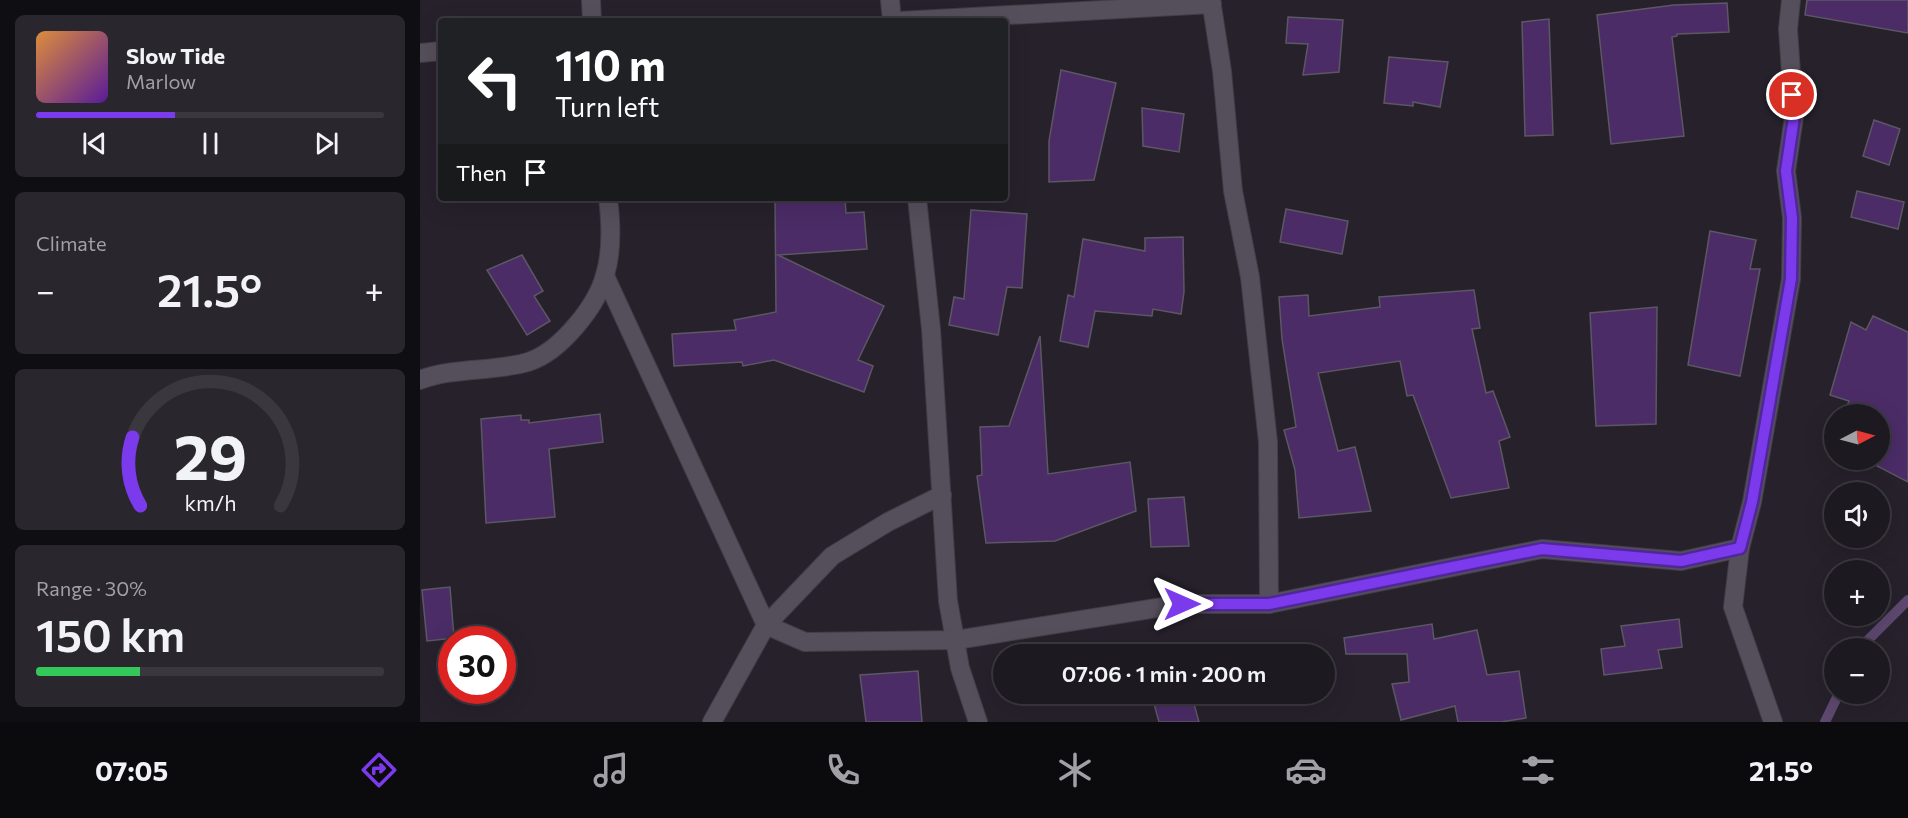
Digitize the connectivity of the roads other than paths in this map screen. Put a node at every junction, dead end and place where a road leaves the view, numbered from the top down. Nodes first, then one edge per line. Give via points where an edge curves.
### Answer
1 (591, 0) edge
2 (890, 0) edge
3 (1791, 0) edge
4 (1211, 2) edge
5 (592, 18) edge
6 (892, 18) edge
7 (949, 18) edge
8 (438, 51) edge
9 (420, 53) edge
10 (608, 201) edge
11 (917, 201) edge
12 (605, 276) junction
13 (420, 380) edge
14 (942, 495) junction
15 (1740, 548) junction
16 (1269, 604) junction
17 (766, 625) junction
18 (956, 640) junction
19 (712, 722) edge
20 (978, 722) edge
21 (1773, 722) edge

1 - 5 street
2 - 6 street
3 - 15 street via 1788,29 1794,117 1786,171 1792,218 1791,279 1752,502
4 - 7 street
4 - 16 street via 1233,191 1250,278 1268,442
8 - 9 street
10 - 12 street via 611,222
11 - 14 street
12 - 13 street via 569,336 530,362
12 - 17 street
14 - 17 street via 832,556
14 - 18 street via 948,601
15 - 16 street via 1681,561 1542,549
15 - 21 street via 1733,607
16 - 18 street via 1182,604
17 - 18 street via 804,642
17 - 19 street
18 - 20 street via 960,668

